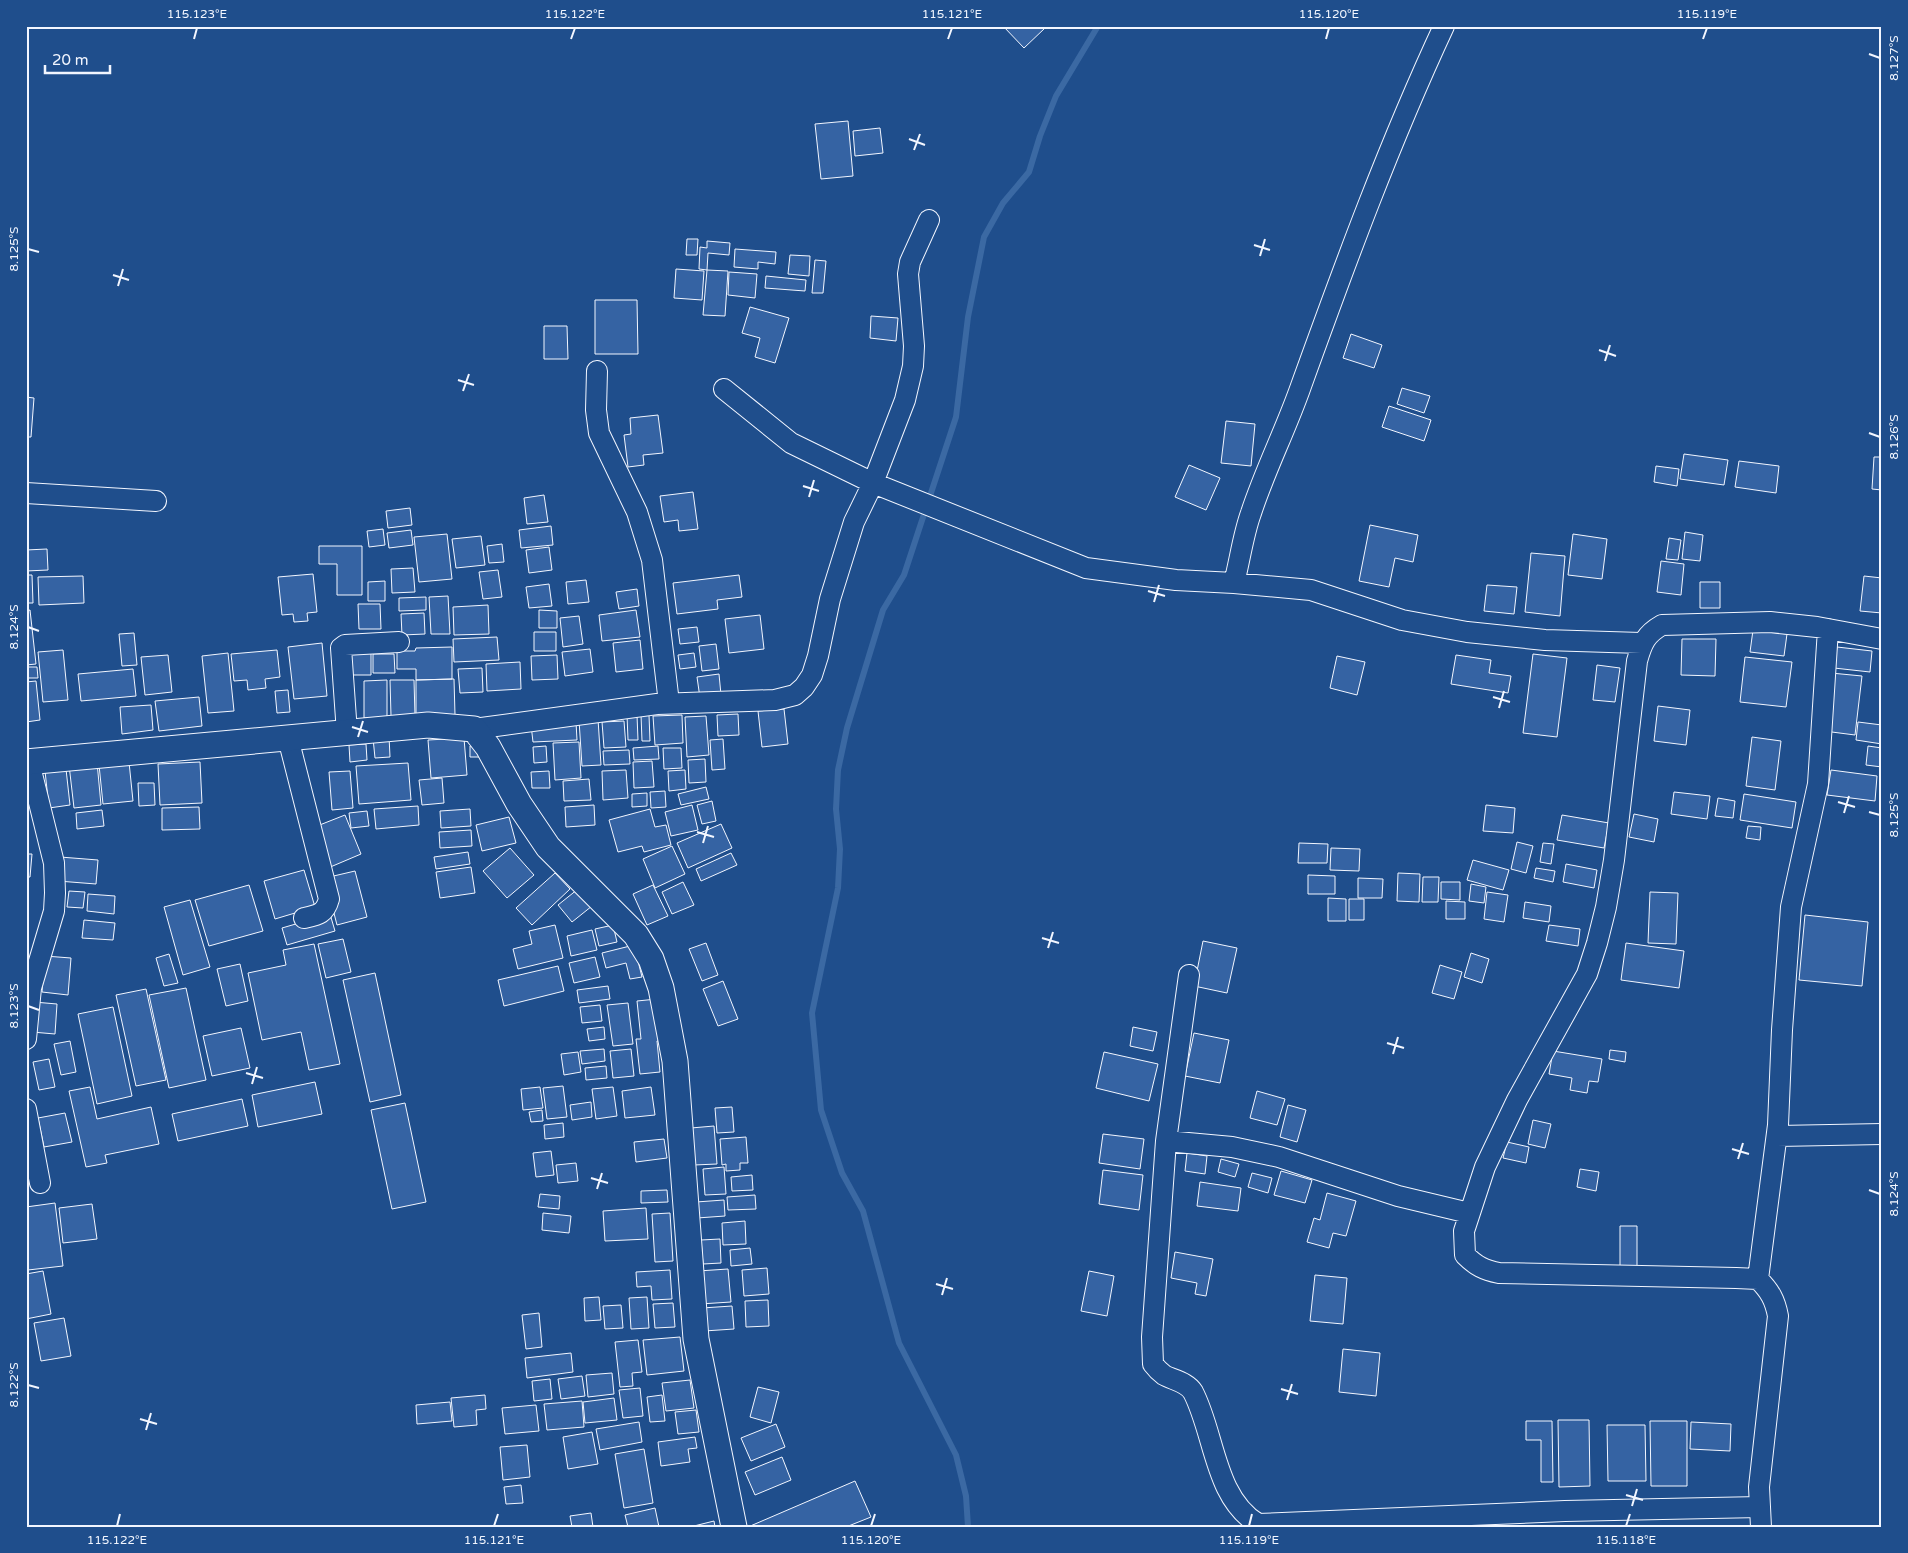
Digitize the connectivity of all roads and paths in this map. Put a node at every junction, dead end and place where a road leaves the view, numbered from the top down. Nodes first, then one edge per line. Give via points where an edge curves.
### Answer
1 (1444, 26) edge
2 (929, 220) dead end
3 (597, 371) dead end
4 (724, 389) dead end
5 (873, 483) junction
6 (26, 493) edge
7 (156, 501) dead end
8 (1234, 583) junction
9 (1828, 629) junction
10 (1882, 639) edge
11 (399, 642) dead end
12 (1642, 643) junction
13 (669, 703) junction
14 (474, 729) junction
15 (347, 732) junction
16 (288, 738) junction
17 (28, 762) edge
18 (304, 918) dead end
19 (1189, 975) dead end
20 (26, 1038) edge
21 (26, 1109) edge
22 (1882, 1134) edge
23 (1777, 1136) junction
24 (1166, 1141) junction
25 (40, 1183) dead end
26 (1469, 1213) junction
27 (1758, 1279) junction
28 (1761, 1517) edge
29 (734, 1527) edge

1 - 8 street via 1410,99 1364,214 1292,413 1250,516
2 - 5 street via 908,274 913,366 905,400
3 - 13 street via 599,433 637,512 652,560
4 - 5 street via 791,444
5 - 8 street via 1086,568 1176,580
5 - 13 street via 854,522 830,600 818,656 804,687 795,695 775,700
6 - 7 street
8 - 12 street via 1311,590 1402,620 1467,632 1545,640
9 - 10 street
9 - 12 street via 1770,622 1662,625 1649,632
9 - 23 street via 1818,784 1791,907
11 - 15 street via 345,645 341,648
12 - 26 street via 1633,689 1614,860 1606,907 1587,974 1500,1134
13 - 14 street
14 - 15 street via 428,725
14 - 29 street via 548,847 636,935 651,959 661,988 675,1061 696,1339
15 - 16 street
16 - 17 street
16 - 18 street via 329,899 321,914
17 - 20 street via 54,863 55,893 54,911 30,988
19 - 24 street
21 - 25 street
22 - 23 street
23 - 27 street
24 - 26 street via 1232,1147 1279,1157 1398,1196
24 - 28 street via 1152,1337 1153,1364 1163,1374 1192,1391 1216,1461 1231,1494 1248,1518 1258,1524 1565,1511
26 - 27 street via 1464,1231 1465,1255 1483,1269 1499,1273
27 - 28 street via 1775,1300 1778,1316 1762,1460

